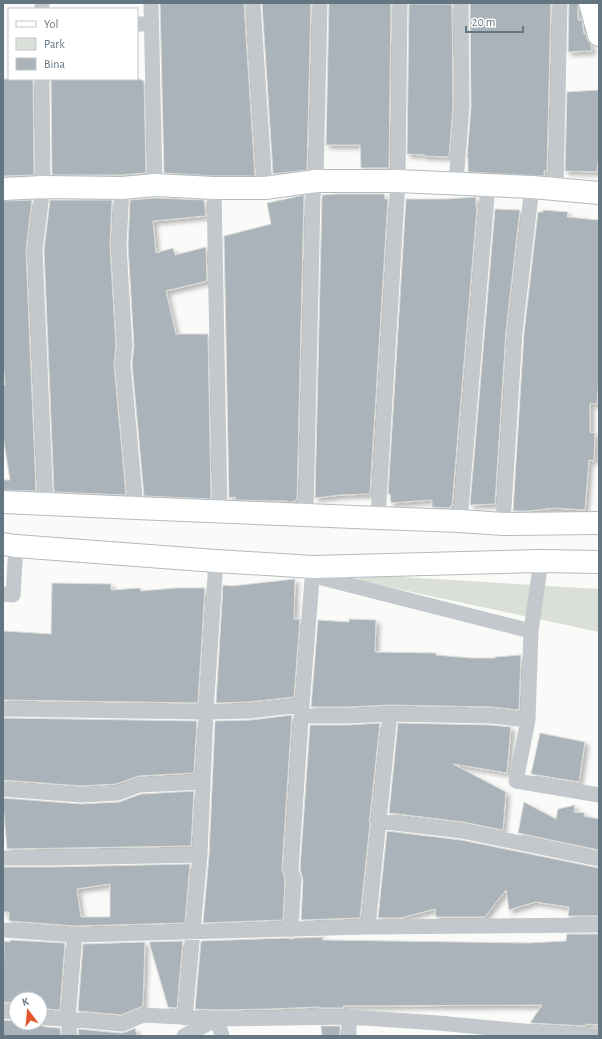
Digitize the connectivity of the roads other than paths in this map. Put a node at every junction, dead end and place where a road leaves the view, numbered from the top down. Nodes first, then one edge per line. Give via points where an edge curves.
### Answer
1 (151, 3) edge
2 (253, 3) edge
3 (320, 3) edge
4 (400, 3) edge
5 (461, 3) edge
6 (560, 3) edge
7 (144, 24) edge
8 (42, 80) edge
9 (398, 180) junction
10 (316, 181) junction
11 (456, 183) junction
12 (155, 185) junction
13 (488, 185) junction
14 (43, 187) junction
15 (532, 187) junction
16 (122, 188) junction
17 (214, 188) junction
18 (265, 188) junction
19 (3, 189) edge
20 (556, 189) junction
21 (599, 193) edge
22 (3, 502) edge
23 (46, 504) junction
24 (136, 508) junction
25 (220, 512) junction
26 (306, 515) junction
27 (378, 518) junction
28 (460, 520) junction
29 (599, 523) edge
30 (503, 524) junction
31 (10, 545) edge
32 (216, 561) junction
33 (541, 561) junction
34 (599, 562) edge
35 (315, 567) junction
36 (3, 594) edge
37 (531, 631) junction
38 (3, 709) edge
39 (302, 711) junction
40 (206, 712) junction
41 (390, 714) junction
42 (528, 720) junction
43 (203, 782) junction
44 (3, 789) edge
45 (599, 795) edge
46 (378, 822) junction
47 (200, 855) junction
48 (3, 858) edge
49 (599, 858) edge
50 (599, 925) edge
51 (368, 927) junction
52 (3, 930) edge
53 (290, 930) junction
54 (193, 932) junction
55 (75, 935) junction
56 (349, 1017) junction
57 (48, 1018) edge
58 (186, 1018) junction
59 (68, 1019) junction
60 (217, 1019) junction
61 (475, 1032) edge
62 (546, 1035) edge
63 (70, 1036) edge
64 (184, 1036) edge
65 (222, 1036) edge
66 (349, 1036) edge
67 (594, 1036) edge

1 - 7 street
2 - 18 street
3 - 10 street
4 - 9 street
5 - 11 street via 462,108
6 - 20 street
7 - 12 street
8 - 14 street
9 - 10 main road
9 - 11 main road
9 - 27 street
10 - 18 main road
10 - 26 street via 313,195
11 - 13 main road
12 - 16 main road
12 - 17 main road
13 - 15 main road
13 - 28 street
14 - 16 main road
14 - 19 main road
14 - 23 street via 35,250
15 - 20 main road
15 - 30 street via 515,332
16 - 24 street via 119,246 125,346 122,363
17 - 18 main road
17 - 25 street
20 - 21 main road
22 - 23 main road
23 - 24 main road
24 - 25 main road
25 - 26 main road
26 - 27 main road
27 - 28 main road
28 - 30 main road
29 - 30 main road
31 - 32 main road
31 - 36 street via 13,595
32 - 35 main road
32 - 40 street
33 - 34 main road
33 - 35 main road
33 - 37 street
35 - 37 street via 322,578
35 - 39 street
37 - 42 street
38 - 40 street
39 - 40 street
39 - 41 street via 348,716
39 - 53 street via 291,870 294,879
40 - 43 street
41 - 42 street via 491,716
41 - 46 street
42 - 45 street via 516,781
43 - 44 street via 139,785 118,793 82,795
43 - 47 street
46 - 49 street via 462,831
46 - 51 street
47 - 48 street
47 - 54 street
50 - 51 street
51 - 53 street
52 - 55 street
53 - 54 street
54 - 55 street
54 - 58 street
55 - 59 street
56 - 60 street
56 - 61 street via 438,1023
56 - 66 street
57 - 59 street
58 - 59 street via 143,1015 122,1024
58 - 60 street
59 - 63 street
60 - 64 street
60 - 65 street
61 - 62 street
62 - 67 street

